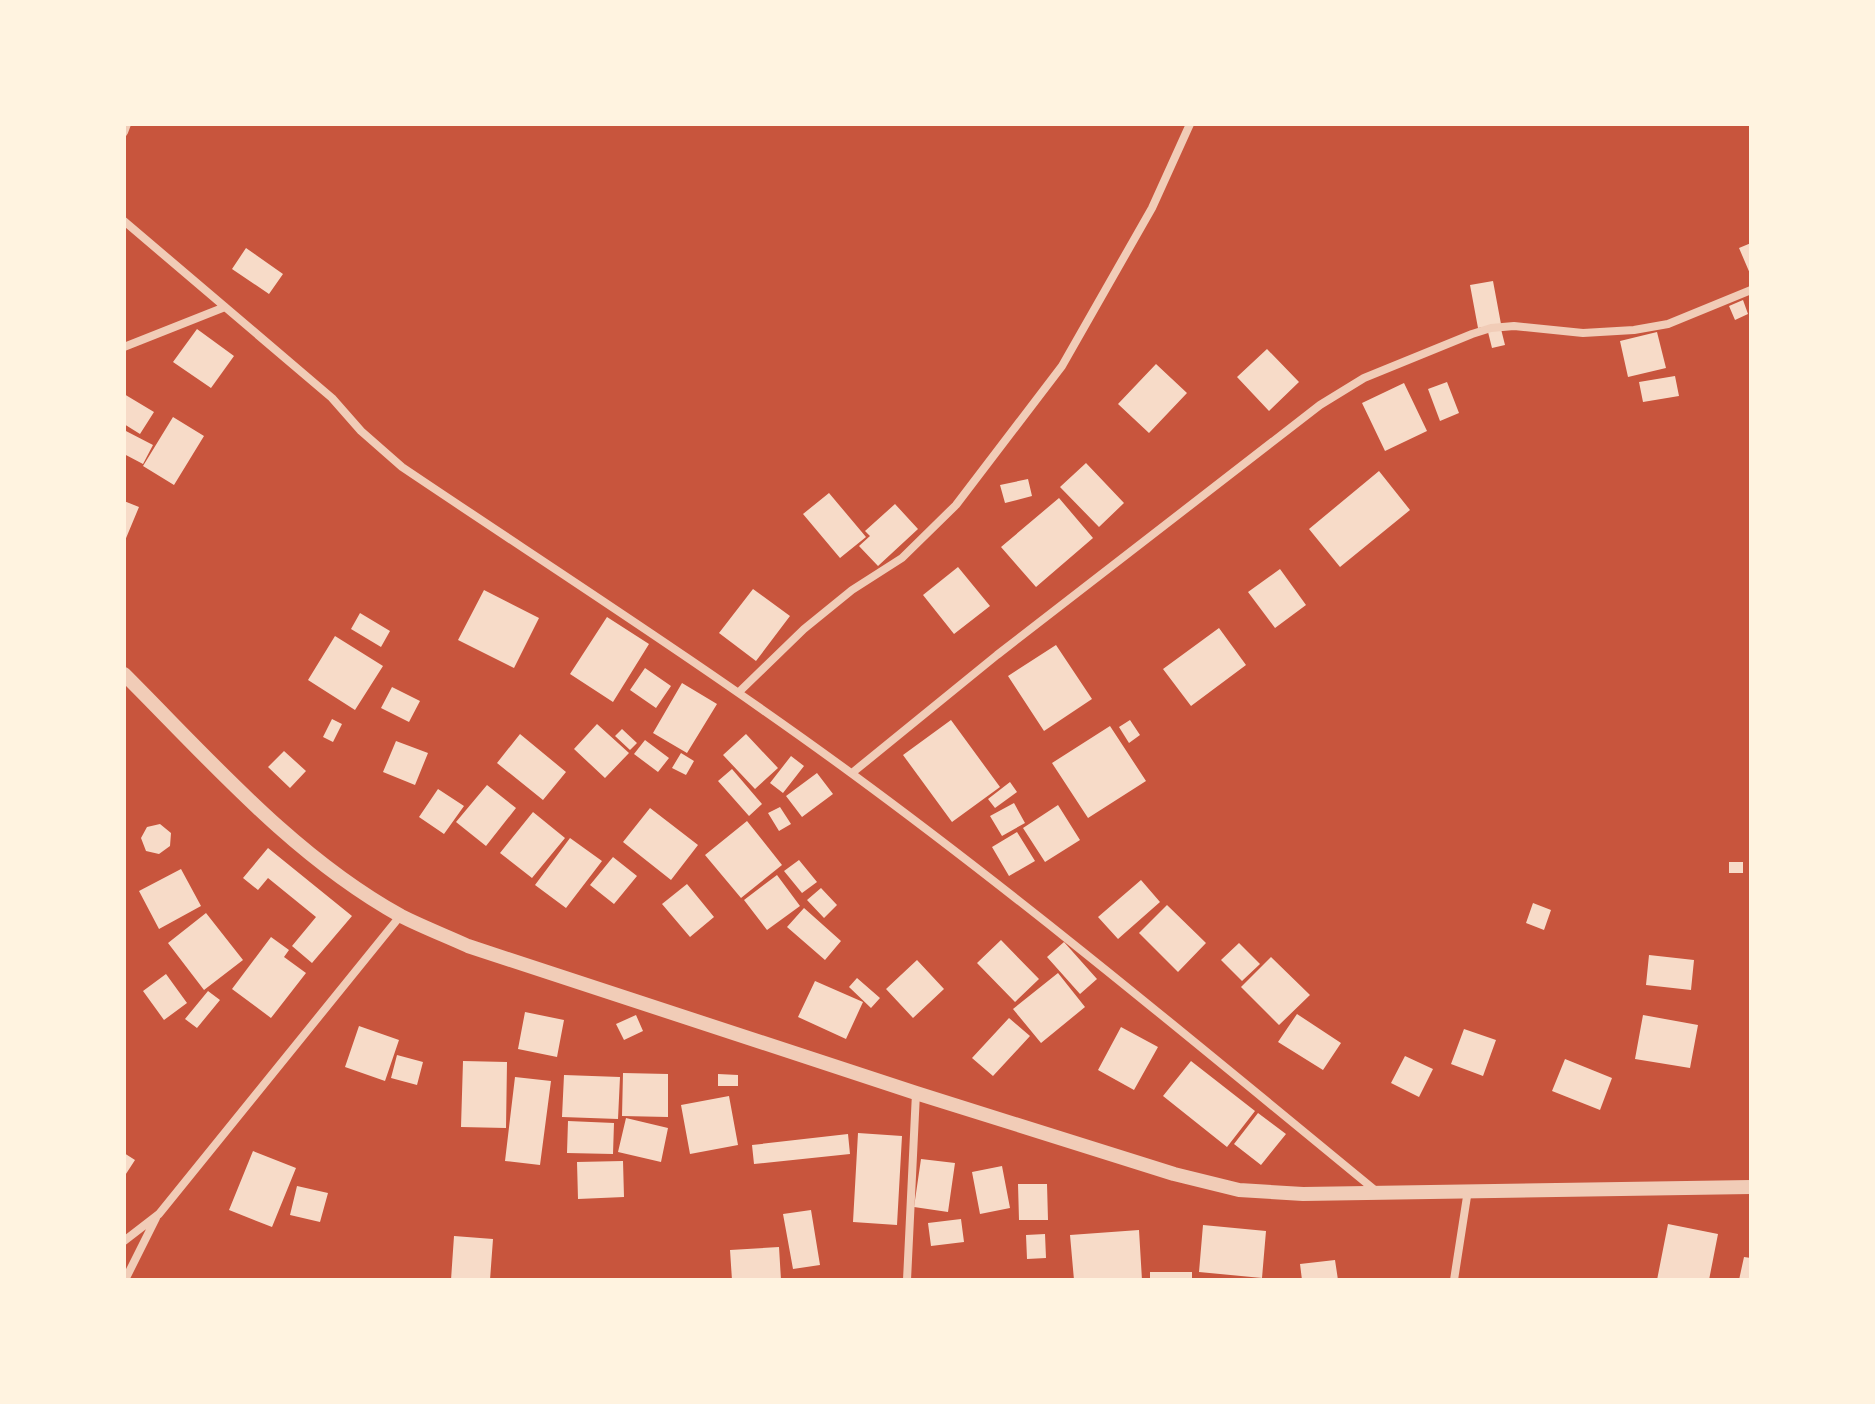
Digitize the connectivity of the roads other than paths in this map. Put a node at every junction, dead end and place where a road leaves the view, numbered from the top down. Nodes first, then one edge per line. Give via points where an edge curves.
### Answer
1 (127, 124) edge
2 (1190, 124) edge
3 (124, 132) edge
4 (124, 221) edge
5 (1751, 290) edge
6 (225, 307) junction
7 (124, 347) edge
8 (124, 674) edge
9 (739, 692) junction
10 (852, 773) junction
11 (401, 915) junction
12 (916, 1093) junction
13 (1751, 1187) edge
14 (1468, 1190) junction
15 (1376, 1191) junction
16 (159, 1214) junction
17 (124, 1241) edge
18 (125, 1280) edge
19 (907, 1280) edge
20 (1454, 1280) edge

1 - 3 street
2 - 9 street via 1152,208 1062,366 956,505 902,558 804,629
4 - 6 street
5 - 10 street via 1668,324 1634,330 1491,328 1364,378 1320,405
6 - 7 street
6 - 9 street via 332,398 402,467
8 - 11 street via 275,824
9 - 10 street
10 - 15 street via 1059,930
11 - 12 street via 468,946
11 - 16 street
12 - 15 street via 1239,1190
12 - 19 street
13 - 14 street
14 - 15 street
14 - 20 street
16 - 17 street
16 - 18 street

